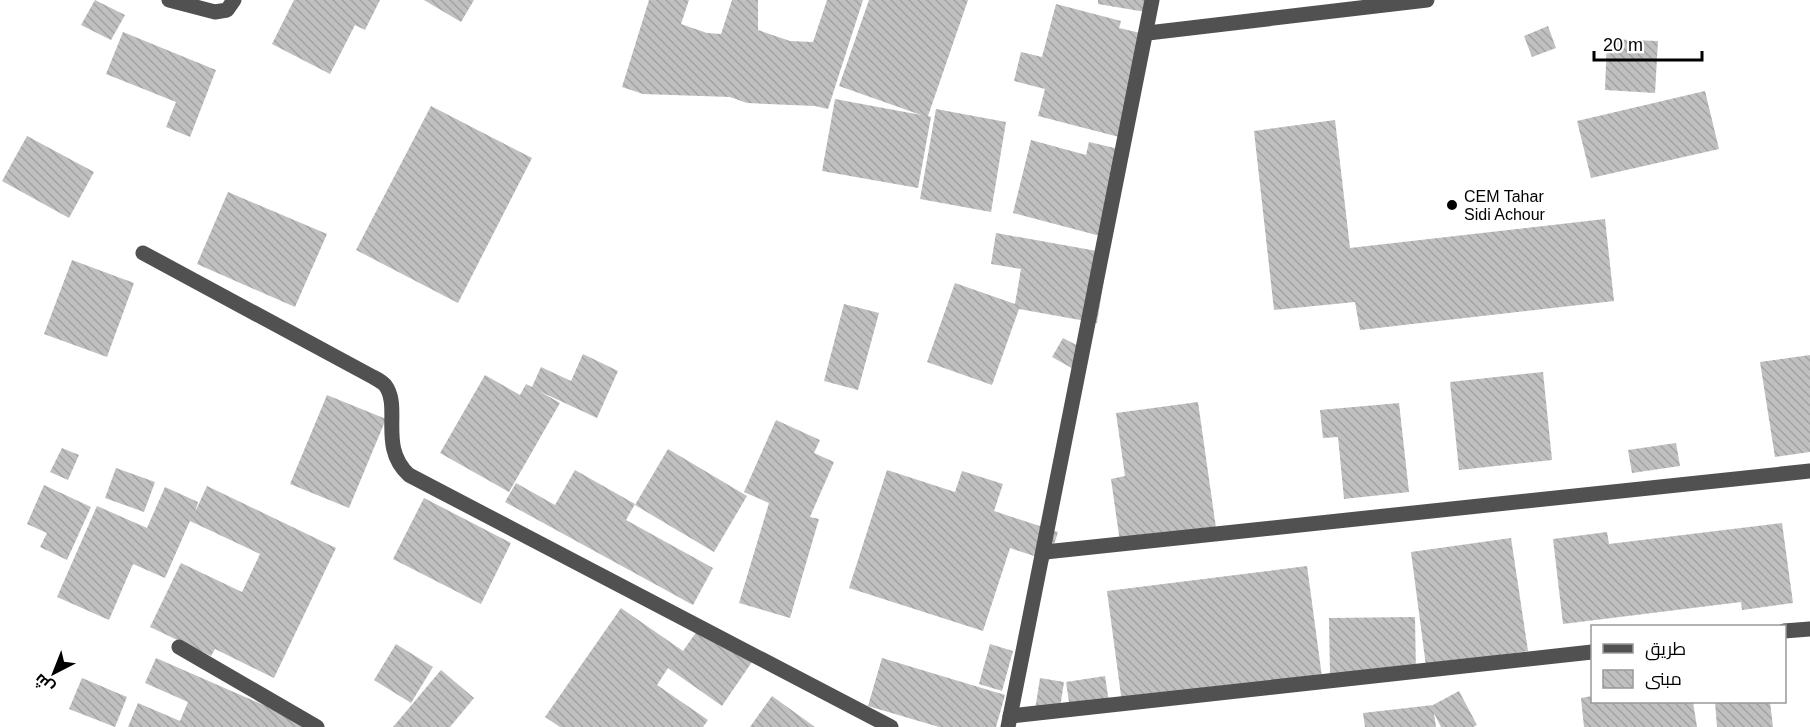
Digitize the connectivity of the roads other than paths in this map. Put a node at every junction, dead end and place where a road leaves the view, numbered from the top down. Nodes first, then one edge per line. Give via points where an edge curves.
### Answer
1 (169, 0) edge
2 (234, 0) edge
3 (1152, 0) edge
4 (1427, 0) edge
5 (1148, 33) junction
6 (143, 253) dead end
7 (1810, 471) edge
8 (1045, 552) junction
9 (1810, 628) edge
10 (1786, 631) edge
11 (179, 647) dead end
12 (1591, 652) edge
13 (1009, 722) edge
14 (317, 727) edge
15 (891, 727) edge

1 - 2 street via 215,12 227,10
3 - 5 street
4 - 5 street
5 - 8 street
6 - 15 street via 374,376 386,386 394,456 409,475
7 - 8 street
8 - 13 street
9 - 10 street
11 - 14 street
12 - 13 street

